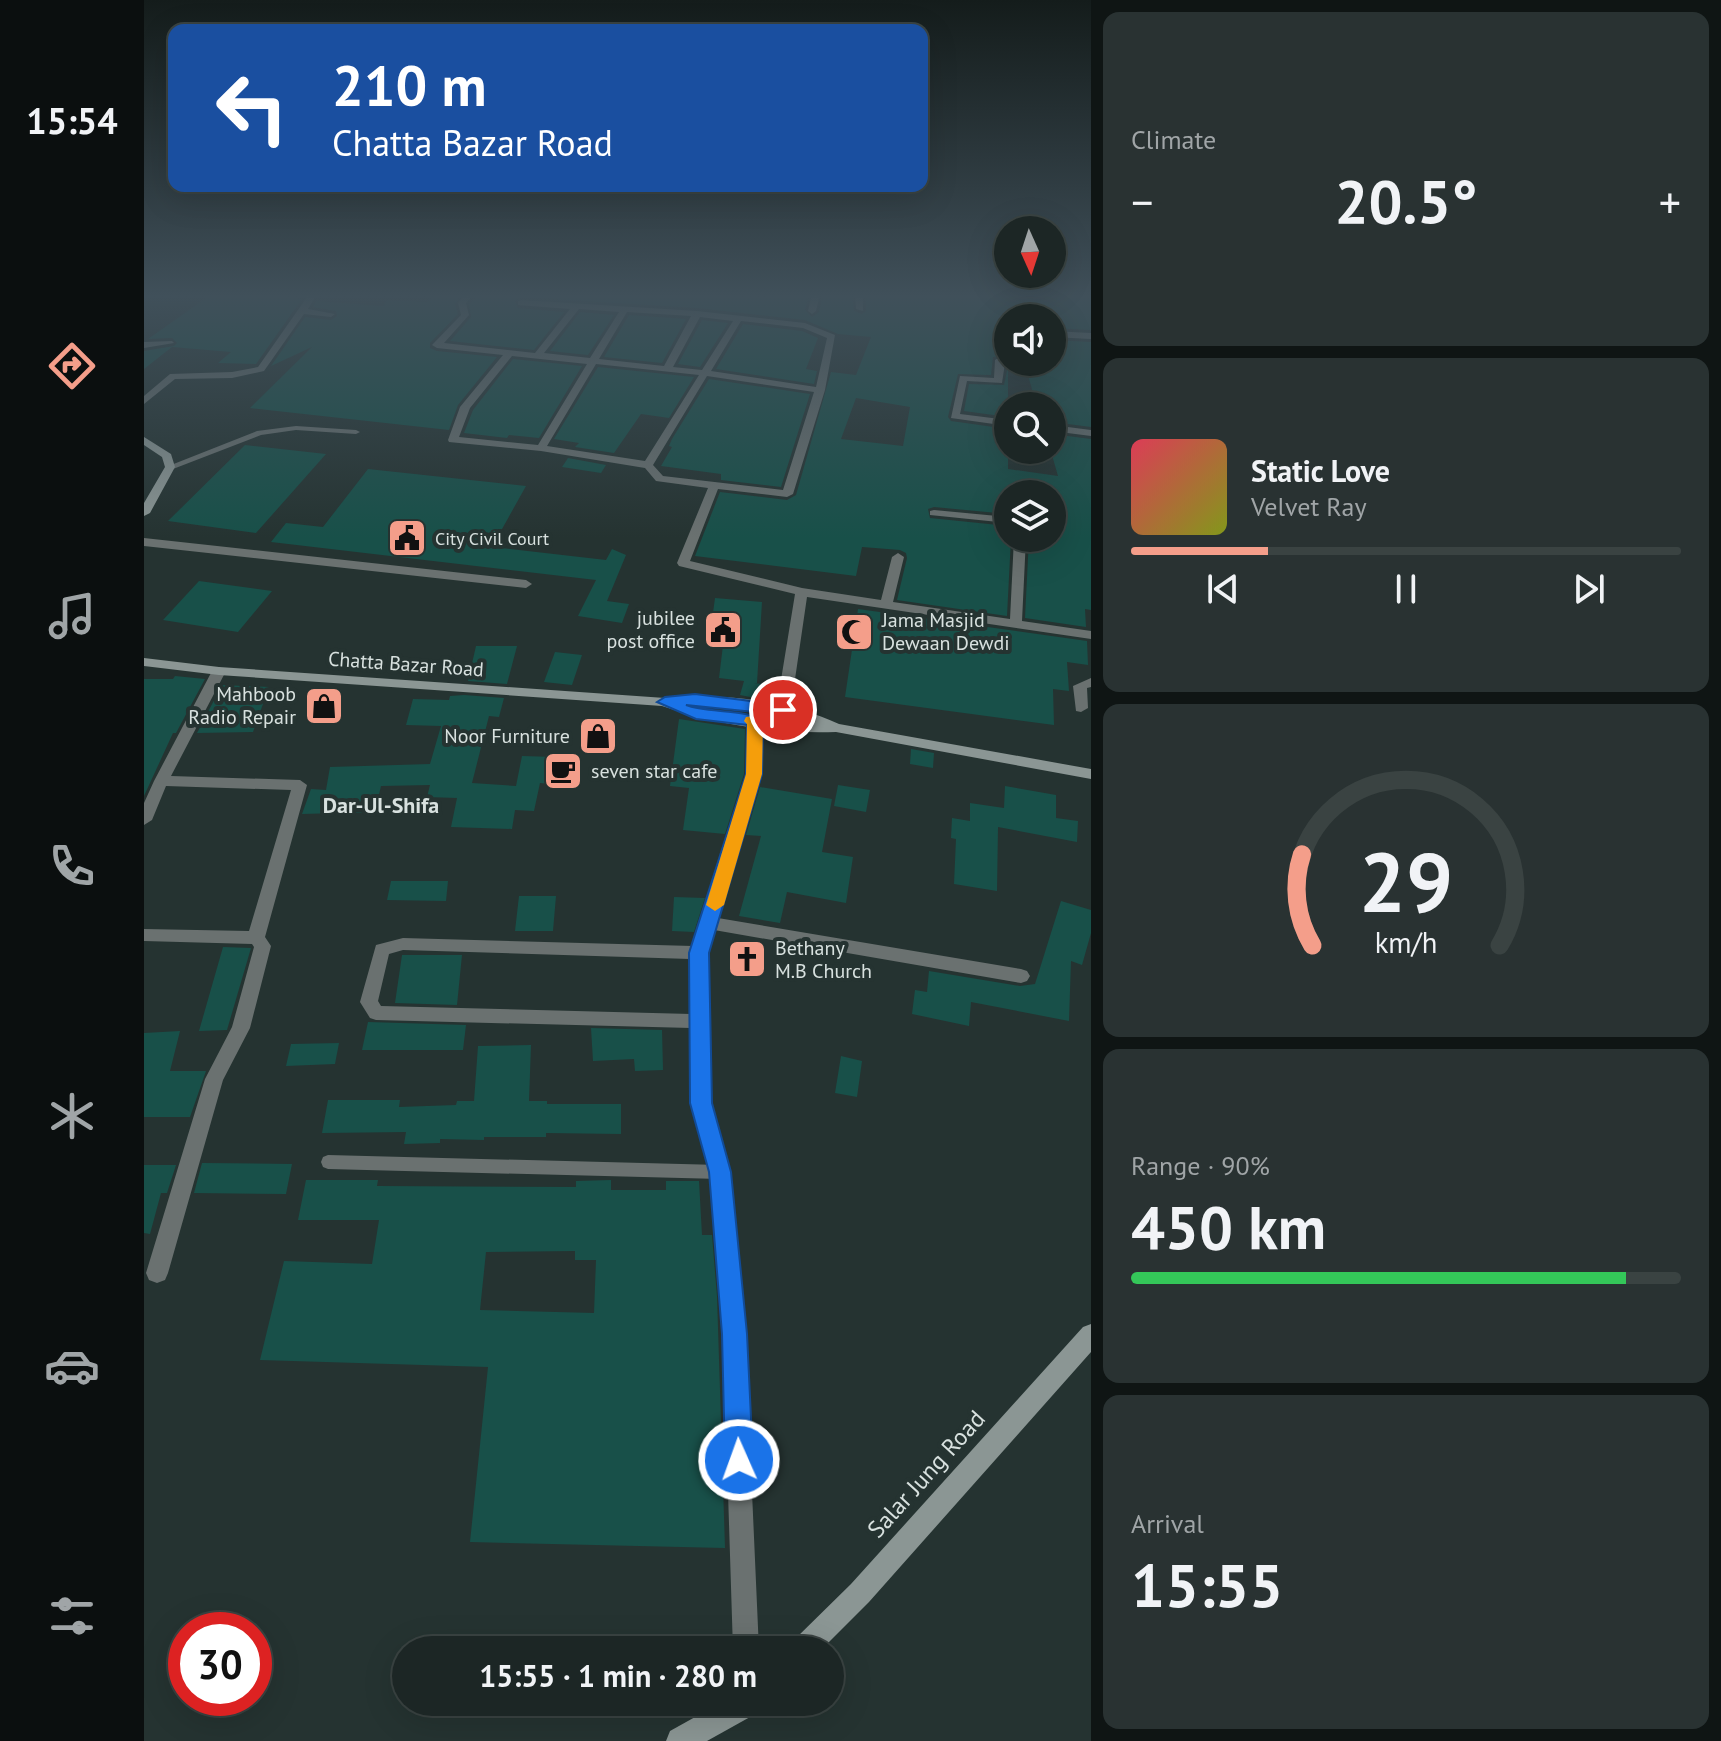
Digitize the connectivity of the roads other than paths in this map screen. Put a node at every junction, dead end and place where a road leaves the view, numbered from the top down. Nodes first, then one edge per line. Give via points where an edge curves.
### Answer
1 (217, 375) edge
2 (491, 375) edge
3 (586, 375) edge
4 (703, 375) edge
5 (719, 375) edge
6 (823, 375) edge
7 (999, 376) edge
8 (820, 390) junction
9 (144, 401) edge
10 (994, 421) edge
11 (1066, 430) edge
12 (356, 432) dead end
13 (1091, 433) edge
14 (144, 440) edge
15 (541, 448) junction
16 (648, 465) junction
17 (170, 467) junction
18 (715, 484) junction
19 (144, 513) edge
20 (934, 513) dead end
21 (994, 519) edge
22 (144, 542) edge
23 (1019, 552) edge
24 (898, 557) dead end
25 (526, 584) dead end
26 (802, 592) junction
27 (886, 604) junction
28 (1016, 624) junction
29 (1091, 635) edge
30 (144, 662) edge
31 (219, 671) junction
32 (1091, 682) edge
33 (787, 686) tunnel mouth
34 (665, 702) junction
35 (1081, 708) dead end
36 (755, 721) junction
37 (836, 728) junction
38 (1091, 774) edge
39 (161, 781) junction
40 (144, 820) edge
41 (709, 923) junction
42 (144, 935) edge
43 (256, 938) junction
44 (699, 953) junction
45 (1021, 976) dead end
46 (699, 1021) junction
47 (328, 1162) dead end
48 (720, 1172) junction
49 (157, 1273) dead end
50 (1091, 1335) edge
51 (745, 1636) edge
52 (816, 1636) edge
53 (724, 1716) edge
54 (680, 1741) edge

1 - 9 street via 173,376
2 - 15 street via 465,407 453,440
3 - 15 street
4 - 16 street
5 - 8 street
6 - 8 street
7 - 10 street via 999,381 963,378 955,416
8 - 18 street via 787,494
11 - 13 street
12 - 17 lane via 304,427 260,433
14 - 17 street via 167,456
15 - 16 street
16 - 18 street via 660,479
17 - 19 street
18 - 26 street via 683,563
20 - 21 street
22 - 25 street
23 - 28 street
24 - 27 street
26 - 27 street
26 - 33 street
27 - 28 street
28 - 29 street
30 - 31 street, Chatta Bazar Road
31 - 34 street, Chatta Bazar Road
31 - 39 street
32 - 35 street via 1080,686
34 - 36 street, Chatta Bazar Road via 696,714
34 - 37 street, Chatta Bazar Road via 695,699 810,714
36 - 37 street, Chatta Bazar Road via 811,730
36 - 41 street via 754,774
37 - 38 street, Chatta Bazar Road
39 - 40 street
39 - 43 street via 300,785
41 - 44 street
41 - 45 street
42 - 43 street
43 - 49 street via 263,946 241,1028 214,1079
44 - 46 street
44 - 46 street via 403,944 382,950 369,1002 376,1013
46 - 48 street via 701,1103
47 - 48 lane
48 - 51 street via 734,1334
50 - 52 street, Salar Jung Road
53 - 54 street

